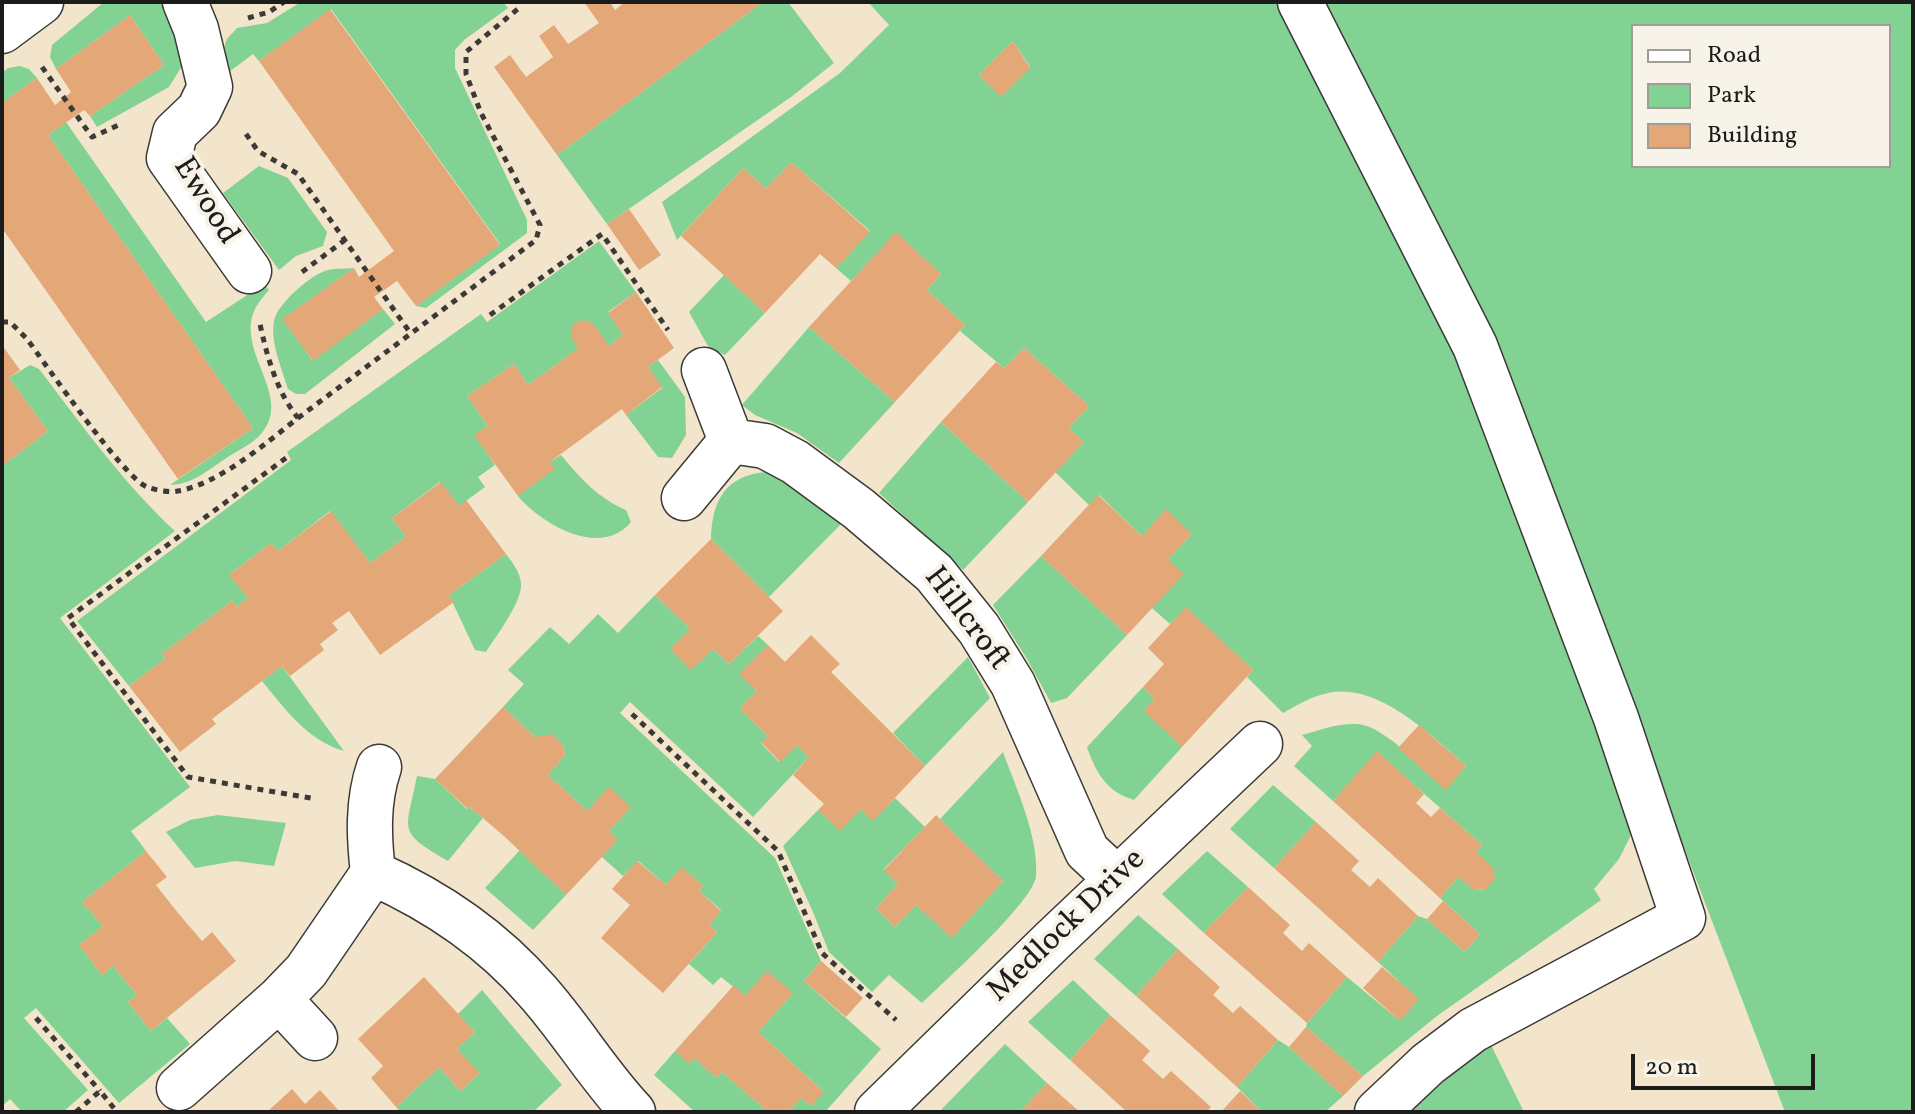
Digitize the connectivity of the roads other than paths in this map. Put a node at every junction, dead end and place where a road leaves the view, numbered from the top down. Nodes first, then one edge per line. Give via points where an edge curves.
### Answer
1 (41, 2) edge
2 (185, 2) edge
3 (1300, 2) edge
4 (17, 45) edge
5 (249, 271) dead end
6 (704, 370) road end
7 (731, 441) junction
8 (684, 498) dead end
9 (1260, 744) dead end
10 (379, 767) dead end
11 (373, 873) junction
12 (1117, 879) junction
13 (279, 999) junction
14 (315, 1038) dead end
15 (179, 1088) dead end
16 (633, 1112) edge
17 (877, 1112) edge
18 (1377, 1112) edge

1 - 4 street
2 - 5 street, Ewood via 210,87 199,110 175,133 169,158
3 - 18 street via 1475,346 1616,718 1683,918 1473,1030
6 - 7 street
7 - 8 street
7 - 12 street, Hillcroft via 765,446 795,462 934,573 979,629 1013,684 1087,851
9 - 12 street, Medlock Drive
10 - 11 street via 370,819
11 - 13 street via 306,971
11 - 16 street via 451,914 511,964
12 - 17 street, Medlock Drive
13 - 14 street
13 - 15 street

